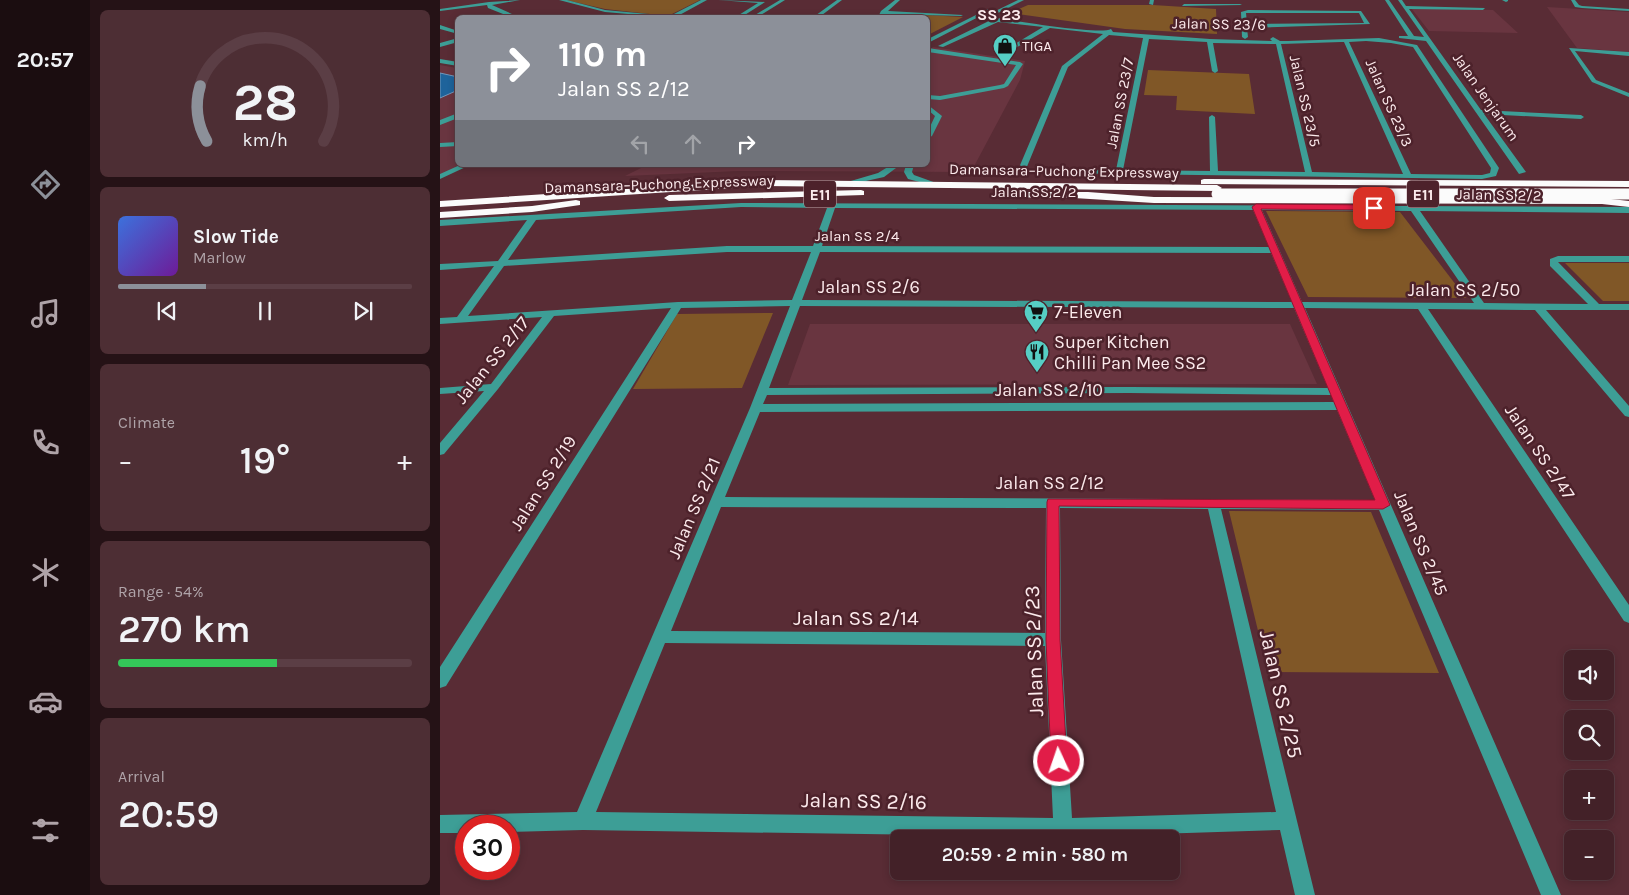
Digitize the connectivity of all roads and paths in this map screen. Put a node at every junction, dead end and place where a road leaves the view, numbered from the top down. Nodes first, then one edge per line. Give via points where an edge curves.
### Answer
1 (518, 0) edge
2 (560, 0) edge
3 (705, 0) edge
4 (720, 0) edge
5 (783, 0) edge
6 (840, 0) edge
7 (898, 0) edge
8 (1012, 0) edge
9 (1022, 0) edge
10 (1095, 0) edge
11 (1387, 0) edge
12 (1400, 0) edge
13 (1573, 0) edge
14 (766, 1) edge
15 (1211, 2) edge
16 (1090, 3) dead end
17 (1477, 3) dead end
18 (489, 4) junction
19 (1184, 4) dead end
20 (1240, 4) dead end
21 (1405, 7) junction
22 (1483, 9) dead end
23 (440, 10) edge
24 (1629, 10) edge
25 (883, 12) junction
26 (982, 14) junction
27 (509, 15) edge
28 (648, 15) edge
29 (673, 15) edge
30 (741, 15) edge
31 (757, 15) edge
32 (818, 15) edge
33 (880, 15) edge
34 (961, 15) dead end
35 (991, 15) junction
36 (1244, 26) junction
37 (440, 27) edge
38 (1048, 27) junction
39 (455, 32) edge
40 (1110, 32) junction
41 (1245, 37) junction
42 (1271, 37) junction
43 (1146, 38) junction
44 (1412, 38) junction
45 (1427, 39) junction
46 (930, 40) edge
47 (1346, 40) junction
48 (455, 41) edge
49 (1210, 41) junction
50 (1278, 42) junction
51 (440, 44) edge
52 (930, 45) edge
53 (942, 46) dead end
54 (930, 51) edge
55 (1629, 54) edge
56 (1000, 55) dead end
57 (440, 61) edge
58 (455, 64) edge
59 (1215, 71) dead end
60 (1629, 94) edge
61 (930, 97) edge
62 (455, 108) edge
63 (930, 109) edge
64 (1480, 112) junction
65 (440, 115) edge
66 (455, 116) edge
67 (1212, 117) dead end
68 (1581, 117) dead end
69 (440, 123) edge
70 (930, 132) edge
71 (455, 138) edge
72 (440, 139) edge
73 (455, 144) edge
74 (440, 145) edge
75 (462, 167) edge
76 (893, 167) edge
77 (909, 167) edge
78 (1021, 172) junction
79 (1119, 172) junction
80 (1522, 172) dead end
81 (979, 173) dead end
82 (1214, 173) junction
83 (1309, 175) junction
84 (1408, 176) junction
85 (443, 177) edge
86 (848, 183) junction
87 (1591, 183) junction
88 (1618, 183) junction
89 (935, 184) junction
90 (1629, 184) edge
91 (1063, 185) junction
92 (1217, 191) junction
93 (1629, 192) edge
94 (1061, 196) junction
95 (440, 198) edge
96 (580, 198) junction
97 (1617, 202) junction
98 (440, 204) edge
99 (1629, 204) edge
100 (475, 205) junction
101 (832, 206) junction
102 (1256, 207) junction
103 (1413, 208) junction
104 (440, 209) edge
105 (1629, 210) edge
106 (440, 215) edge
107 (533, 218) junction
108 (440, 223) edge
109 (817, 249) junction
110 (1274, 250) junction
111 (1629, 259) edge
112 (502, 263) junction
113 (440, 267) edge
114 (797, 303) junction
115 (678, 305) junction
116 (1298, 306) junction
117 (1422, 307) junction
118 (1482, 307) junction
119 (1538, 307) junction
120 (1597, 307) junction
121 (1629, 307) edge
122 (551, 313) junction
123 (461, 320) junction
124 (440, 321) edge
125 (494, 387) junction
126 (440, 391) edge
127 (761, 392) junction
128 (1335, 392) junction
129 (1341, 406) junction
130 (756, 408) junction
131 (1629, 413) edge
132 (440, 451) edge
133 (717, 502) junction
134 (1053, 502) junction
135 (1212, 503) junction
136 (1383, 505) junction
137 (1629, 616) edge
138 (659, 638) junction
139 (1053, 640) junction
140 (440, 681) edge
141 (583, 821) junction
142 (1287, 821) junction
143 (440, 824) edge
144 (1062, 828) junction
145 (1305, 895) edge
146 (1551, 895) edge

1 - 18 street
2 - 28 street via 606,11
3 - 29 street
4 - 14 street
5 - 31 street
6 - 32 street
7 - 25 street
8 - 26 street
9 - 35 street
10 - 16 street
11 - 44 street
12 - 17 street
12 - 21 street, Jalan Jenjarum
13 - 24 street via 1582,7
14 - 30 street
15 - 19 street
15 - 20 street
18 - 23 street
18 - 27 street via 495,11
21 - 22 street
21 - 45 street, Jalan Jenjarum
25 - 33 street
25 - 34 street
26 - 35 street, Jalan SS 23/6
26 - 46 street
35 - 40 street, Jalan SS 23/6
35 - 52 street
36 - 36 street via 1243,12 1248,11 1361,12 1367,24
36 - 41 street
37 - 39 street
38 - 40 street
38 - 53 street via 995,20
38 - 56 street
40 - 41 street, Jalan SS 23/6
40 - 43 street
40 - 78 street via 1065,66
41 - 42 street, Jalan SS 23/6
42 - 44 street, Jalan SS 23/6 via 1340,34
42 - 50 street, Jalan SS 23/5
43 - 49 street
43 - 79 street, Jalan SS 23/7
44 - 45 street
45 - 64 street, Jalan Jenjarum
47 - 50 street
47 - 84 street, Jalan SS 23/3
47 - 84 street via 1390,41 1415,46 1496,168 1493,174 1482,177
48 - 51 street
49 - 50 street
49 - 59 street
50 - 83 street, Jalan SS 23/5
54 - 61 street via 1020,64 1002,87
55 - 60 street via 1571,50 1594,81
57 - 58 street
62 - 65 street
63 - 70 street via 939,116
64 - 68 street
64 - 80 street, Jalan Jenjarum
66 - 69 street
67 - 82 street
71 - 72 street
73 - 74 street
75 - 85 street
76 - 86 street via 881,175
77 - 89 street via 911,177
78 - 79 street
78 - 81 street
79 - 82 street
82 - 83 street
83 - 84 street
86 - 89 highway, Damansara–Puchong Expressway / E11
86 - 96 highway, Damansara–Puchong Expressway / E11 via 764,183
87 - 88 highway
87 - 91 highway
87 - 97 highway via 1616,191 1621,198
88 - 90 highway
88 - 93 street
89 - 91 highway, Damansara–Puchong Expressway / E11
91 - 92 highway, Damansara–Puchong Expressway / E11
92 - 93 highway, Damansara–Puchong Expressway / E11, bridge
92 - 94 highway, Damansara–Puchong Expressway / E11
94 - 96 highway, Damansara–Puchong Expressway / E11 via 882,193
94 - 97 highway via 1172,200
95 - 96 highway via 550,192
96 - 100 highway, Damansara–Puchong Expressway / E11
96 - 106 highway via 532,209
97 - 99 highway
98 - 100 highway, Damansara–Puchong Expressway / E11
100 - 104 highway, Damansara–Puchong Expressway / E11
101 - 102 street, Jalan SS 2/2
101 - 107 street, Jalan SS 2/2 via 741,205
101 - 109 street, Jalan SS 2/21
102 - 103 street, Jalan SS 2/2
102 - 110 street, Jalan SS 2/45
103 - 105 street, Jalan SS 2/2
103 - 118 street
107 - 108 street, Jalan SS 2/2
107 - 112 street
109 - 110 street, Jalan SS 2/4
109 - 112 street, Jalan SS 2/4 via 718,249
109 - 114 street, Jalan SS 2/21
110 - 116 street, Jalan SS 2/45
111 - 120 street via 1553,261 1552,264
112 - 113 street, Jalan SS 2/4
112 - 123 street
114 - 115 street, Jalan SS 2/6
114 - 116 street, Jalan SS 2/6
114 - 127 street, Jalan SS 2/21
115 - 122 street, Jalan SS 2/6
115 - 140 street, Jalan SS 2/19
116 - 117 street, Jalan SS 2/50
116 - 128 street, Jalan SS 2/45
117 - 118 street, Jalan SS 2/50
117 - 137 street, Jalan SS 2/47
118 - 119 street, Jalan SS 2/50
119 - 120 street, Jalan SS 2/50
119 - 131 street
120 - 121 street, Jalan SS 2/50
122 - 123 street, Jalan SS 2/6
122 - 125 street, Jalan SS 2/17
123 - 124 street, Jalan SS 2/6
125 - 126 street
125 - 132 street, Jalan SS 2/17
127 - 128 street, Jalan SS 2/10
127 - 130 street, Jalan SS 2/21
128 - 129 street, Jalan SS 2/45
129 - 130 street, Jalan SS 2/10
129 - 136 street, Jalan SS 2/45
130 - 133 street, Jalan SS 2/21
133 - 134 street, Jalan SS 2/12
133 - 138 street, Jalan SS 2/21
134 - 135 street, Jalan SS 2/12
134 - 139 street, Jalan SS 2/23
135 - 136 street, Jalan SS 2/12
135 - 142 street, Jalan SS 2/25
136 - 146 street, Jalan SS 2/45
138 - 139 street, Jalan SS 2/14
138 - 141 street, Jalan SS 2/21
139 - 144 street, Jalan SS 2/23
141 - 143 street, Jalan SS 2/16
141 - 144 street, Jalan SS 2/16
142 - 144 street, Jalan SS 2/16
142 - 145 street, Jalan SS 2/25

